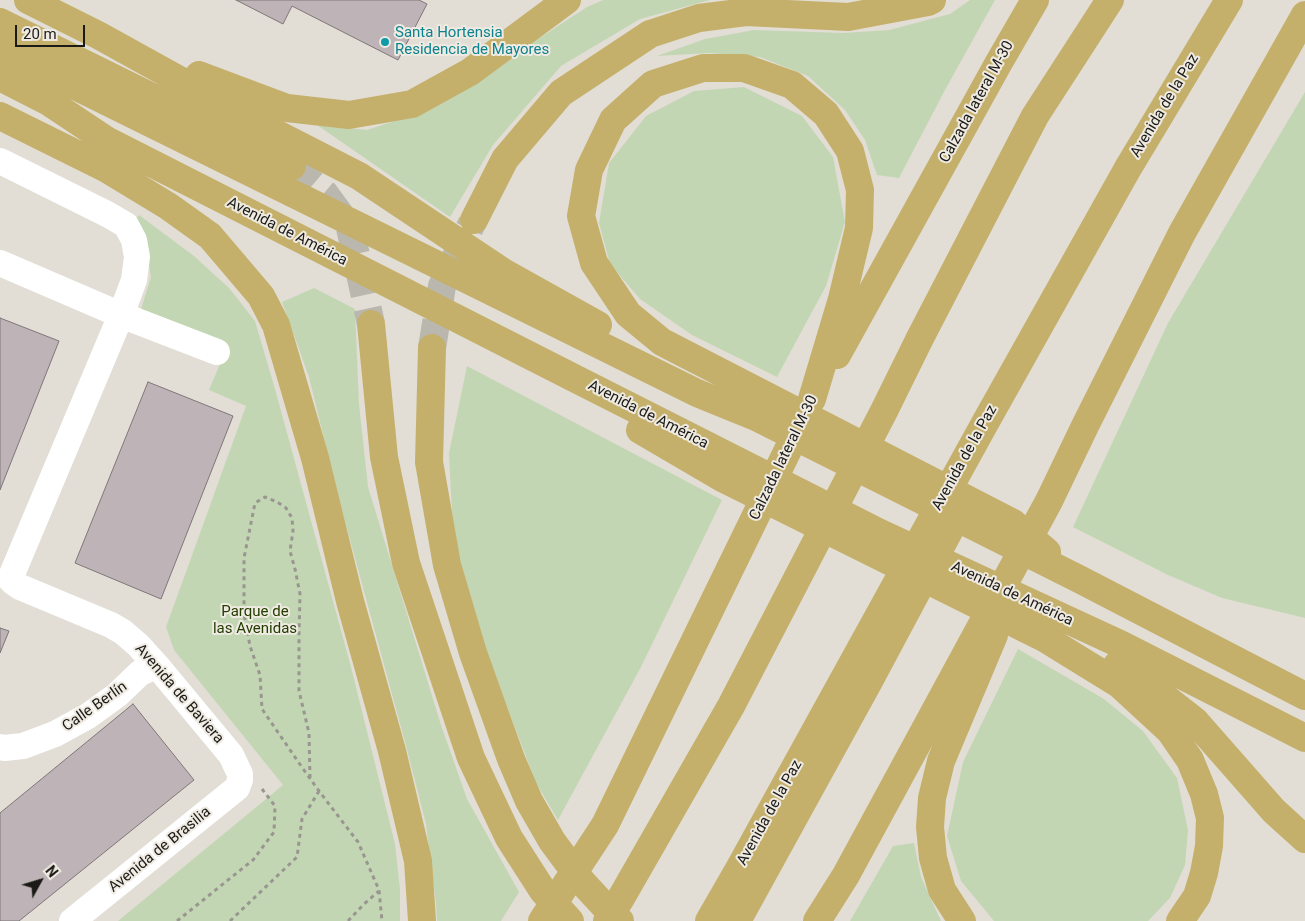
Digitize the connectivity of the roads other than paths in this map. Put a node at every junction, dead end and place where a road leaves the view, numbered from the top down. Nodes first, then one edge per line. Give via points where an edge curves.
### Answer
1 (28, 0) edge
2 (567, 0) edge
3 (932, 0) edge
4 (1035, 0) edge
5 (1045, 0) edge
6 (1110, 0) edge
7 (1230, 0) edge
8 (1305, 15) edge
9 (0, 22) edge
10 (98, 35) junction
11 (0, 49) edge
12 (998, 64) junction
13 (0, 77) edge
14 (0, 93) edge
15 (0, 116) edge
16 (106, 140) junction
17 (0, 160) edge
18 (292, 166) tunnel mouth
19 (474, 220) tunnel mouth
20 (0, 263) edge
21 (121, 315) junction
22 (371, 324) tunnel mouth
23 (432, 348) tunnel mouth
24 (217, 352) dead end
25 (812, 399) junction
26 (756, 408) junction
27 (985, 423) junction
28 (728, 468) junction
29 (1049, 501) junction
30 (5, 579) edge
31 (1050, 626) junction
32 (158, 667) junction
33 (1305, 696) edge
34 (1305, 738) edge
35 (0, 747) edge
36 (240, 774) joint
37 (1305, 839) edge
38 (72, 921) edge
39 (422, 921) edge
40 (542, 921) edge
41 (570, 921) edge
42 (607, 921) edge
43 (620, 921) edge
44 (709, 921) edge
45 (737, 921) edge
46 (817, 921) edge
47 (962, 921) edge
48 (1180, 921) edge

1 - 10 highway
2 - 10 highway via 470,72 412,104 349,114 287,108
3 - 19 highway via 848,17 746,12 700,18 650,34 561,93 505,159
4 - 12 highway, Calzada lateral M-30
5 - 12 highway
6 - 42 highway via 1035,116 731,706
7 - 27 highway, Avenida de la Paz via 1128,168
8 - 29 highway via 1182,233
9 - 18 highway
10 - 26 highway via 360,176 503,272 711,387
11 - 26 highway via 697,393
12 - 25 highway, Calzada lateral M-30
13 - 16 highway, Avenida de América via 49,102
14 - 16 highway
15 - 39 highway via 107,170 168,206 210,236 261,296 276,325 315,458 392,751 418,861
16 - 28 highway, Avenida de América via 576,379
17 - 21 street via 126,225 134,240 137,257 134,280
20 - 21 street
21 - 24 street
21 - 30 street
22 - 41 highway via 384,457 406,563 471,758 508,838 543,891
23 - 43 highway via 429,462 447,565 473,652 529,801 552,841 584,883
25 - 26 highway via 842,299 858,228 860,190 850,151 826,114 792,85 744,68 703,68 653,84 614,120 589,170 581,216 594,263 628,314
25 - 40 highway, Calzada lateral M-30 via 605,825
26 - 33 highway via 1013,523 1079,579
27 - 44 highway, Avenida de la Paz
27 - 45 highway via 954,522
28 - 31 highway, Avenida de América
28 - 31 highway, Avenida de América via 990,584 1026,614
29 - 46 highway via 846,875
29 - 47 highway via 941,761 932,798 933,858 942,890
30 - 32 street, Avenida de Baviera via 112,625 138,645
31 - 34 highway, Avenida de América via 1122,646
31 - 37 highway via 1140,678 1195,721 1274,811
31 - 48 highway via 1170,731 1190,760 1210,818 1209,846 1197,896
32 - 35 street, Calle Berlín via 140,673 88,716 55,734 23,746
32 - 36 street, Avenida de Baviera via 231,755
36 - 38 street, Avenida de Brasilia via 240,780 230,794

